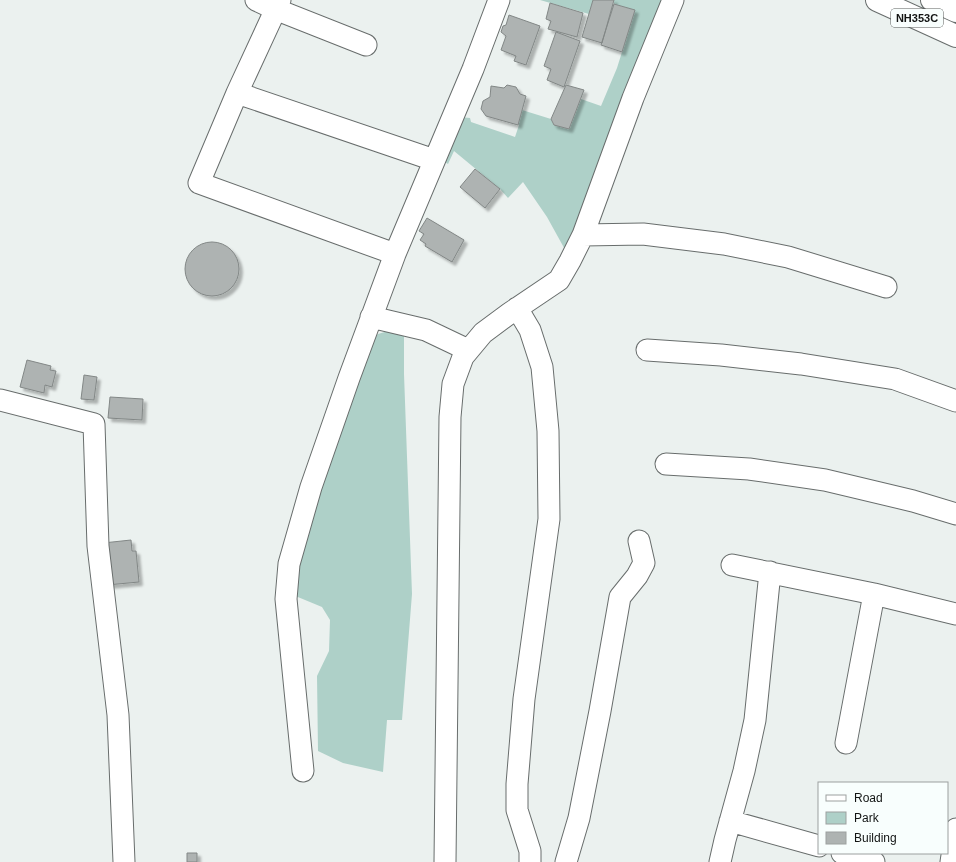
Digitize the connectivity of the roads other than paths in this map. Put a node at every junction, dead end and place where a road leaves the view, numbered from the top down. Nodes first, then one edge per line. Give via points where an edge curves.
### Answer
1 (256, 0) edge
2 (500, 0) edge
3 (673, 0) edge
4 (877, 0) edge
5 (932, 0) edge
6 (278, 5) edge
7 (956, 11) edge
8 (956, 36) edge
9 (366, 45) dead end
10 (237, 93) junction
11 (434, 160) junction
12 (583, 235) junction
13 (395, 254) junction
14 (886, 287) dead end
15 (517, 308) junction
16 (371, 317) junction
17 (468, 350) junction
18 (647, 350) dead end
19 (0, 400) edge
20 (956, 401) edge
21 (666, 464) dead end
22 (956, 514) edge
23 (639, 541) dead end
24 (732, 565) dead end
25 (770, 572) junction
26 (874, 594) junction
27 (956, 614) edge
28 (846, 743) dead end
29 (303, 771) dead end
30 (730, 821) junction
31 (956, 829) edge
32 (818, 846) edge
33 (846, 854) edge
34 (124, 862) edge
35 (445, 862) edge
36 (530, 862) edge
37 (566, 862) edge
38 (720, 862) edge
39 (874, 862) edge
40 (951, 862) edge

1 - 6 street
2 - 11 street
3 - 12 street via 633,98
4 - 8 highway, NH353C
5 - 7 highway, NH353C
6 - 9 street
6 - 10 street
10 - 11 street
10 - 13 street via 199,183
11 - 13 street
12 - 14 street via 643,234 724,244 788,257
12 - 15 street via 559,280
13 - 16 street
15 - 17 street via 483,333
15 - 36 street via 530,330 542,367 548,431 549,519 524,699 517,784 517,810 530,851
16 - 17 street via 426,330
16 - 29 street via 311,487 289,564 286,599
17 - 35 street via 453,384 450,417
18 - 20 street via 801,364 895,379
19 - 34 street via 94,424 98,546 118,716
21 - 22 street via 750,469 825,480 914,501
23 - 37 street via 644,563 620,597 579,818
24 - 25 street
25 - 26 street
25 - 30 street via 755,720
26 - 27 street
26 - 28 street
30 - 32 street
30 - 38 street
31 - 40 street
33 - 39 street

